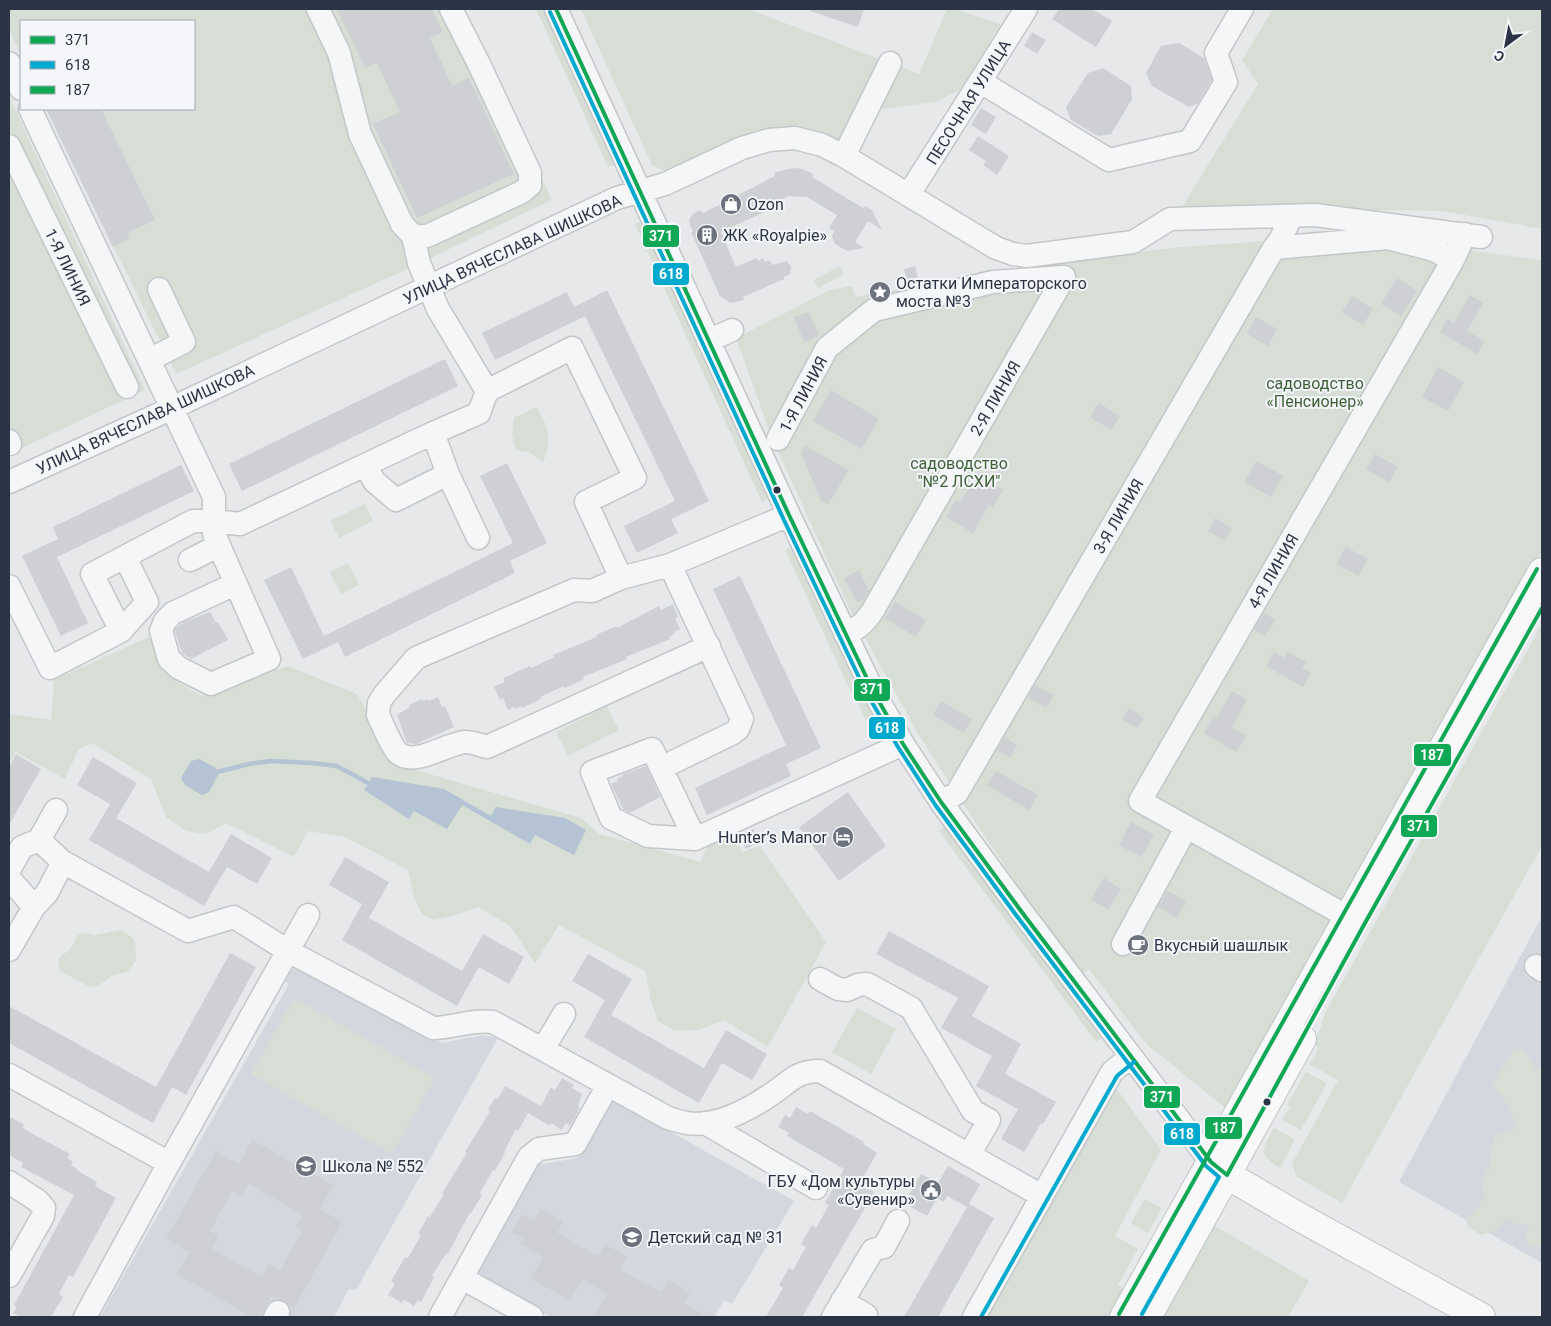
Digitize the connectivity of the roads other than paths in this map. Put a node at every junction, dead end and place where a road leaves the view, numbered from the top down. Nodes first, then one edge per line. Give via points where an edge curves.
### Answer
1 (318, 9) edge
2 (556, 9) edge
3 (1026, 9) edge
4 (1242, 9) edge
5 (454, 10) edge
6 (9, 63) edge
7 (890, 63) dead end
8 (981, 82) junction
9 (20, 87) edge
10 (30, 110) edge
11 (9, 146) edge
12 (844, 156) junction
13 (640, 192) junction
14 (909, 194) junction
15 (1291, 217) junction
16 (413, 236) junction
17 (1277, 244) junction
18 (1464, 245) junction
19 (1064, 278) joint
20 (428, 288) junction
21 (159, 289) dead end
22 (732, 330) dead end
23 (708, 341) junction
24 (148, 360) junction
25 (127, 387) dead end
26 (487, 391) junction
27 (172, 408) junction
28 (433, 433) junction
29 (778, 439) dead end
30 (365, 466) junction
31 (448, 474) junction
32 (9, 482) edge
33 (789, 515) junction
34 (214, 521) junction
35 (478, 538) dead end
36 (218, 546) junction
37 (125, 557) junction
38 (190, 560) dead end
39 (670, 565) junction
40 (1542, 572) edge
41 (622, 578) junction
42 (234, 584) junction
43 (11, 597) edge
44 (1542, 608) edge
45 (120, 631) junction
46 (846, 634) junction
47 (709, 646) junction
48 (903, 744) junction
49 (661, 768) junction
50 (949, 798) junction
51 (56, 810) dead end
52 (1186, 828) junction
53 (695, 839) junction
54 (39, 840) junction
55 (63, 862) junction
56 (9, 870) edge
57 (9, 878) edge
58 (34, 907) junction
59 (308, 915) dead end
60 (1350, 918) junction
61 (1123, 944) dead end
62 (9, 950) edge
63 (288, 951) junction
64 (820, 979) dead end
65 (564, 1014) dead end
66 (543, 1050) junction
67 (1130, 1057) junction
68 (9, 1075) edge
69 (608, 1085) junction
70 (705, 1123) junction
71 (969, 1155) junction
72 (169, 1163) junction
73 (1219, 1168) junction
74 (9, 1182) edge
75 (816, 1188) dead end
76 (1042, 1196) junction
77 (898, 1221) dead end
78 (9, 1276) edge
79 (462, 1278) junction
80 (838, 1309) edge
81 (85, 1317) edge
82 (440, 1317) edge
83 (532, 1317) edge
84 (865, 1317) edge
85 (974, 1317) edge
86 (1124, 1317) edge
87 (1147, 1317) edge
88 (1481, 1317) edge

1 - 16 street via 339,53 360,134 402,224
2 - 13 street
3 - 8 street, ПЕСОЧНАЯ УЛИЦА
4 - 8 street via 1216,53 1226,82 1190,140 1109,160
5 - 16 street via 530,173 530,185 522,192 428,236
6 - 9 street
7 - 12 street
8 - 14 street, ПЕСОЧНАЯ УЛИЦА
10 - 24 street
11 - 25 street, 1-Я ЛИНИЯ
12 - 13 street, УЛИЦА ВЯЧЕСЛАВА ШИШКОВА via 822,145 795,138 769,140 742,148 665,184
12 - 14 street, УЛИЦА ВЯЧЕСЛАВА ШИШКОВА
13 - 20 street, УЛИЦА ВЯЧЕСЛАВА ШИШКОВА via 618,198
13 - 23 street
14 - 15 street, УЛИЦА ВЯЧЕСЛАВА ШИШКОВА via 996,248 1027,256 1133,242 1170,219
15 - 17 street, 3-Я ЛИНИЯ
15 - 18 street via 1315,215
16 - 20 street via 418,263
17 - 18 street via 1388,238 1434,250
17 - 50 street, 3-Я ЛИНИЯ
18 - 52 street, 4-Я ЛИНИЯ via 1140,801
19 - 29 street, 1-Я ЛИНИЯ via 993,282 874,310 827,348
19 - 46 street, 2-Я ЛИНИЯ via 865,623
20 - 26 street
20 - 27 street, УЛИЦА ВЯЧЕСЛАВА ШИШКОВА
21 - 24 street via 184,342
22 - 23 street
23 - 33 street
24 - 27 street
26 - 28 street via 480,413
26 - 41 street via 572,348 635,478 586,502
27 - 32 street, УЛИЦА ВЯЧЕСЛАВА ШИШКОВА
27 - 34 street via 214,497
28 - 30 street
28 - 31 street
30 - 31 street via 376,482 396,500
30 - 34 street via 240,524
31 - 35 street
33 - 39 street
33 - 46 street
34 - 36 street
34 - 37 street via 193,522
36 - 38 street
36 - 42 street
37 - 45 street via 147,602
37 - 45 street via 92,574
39 - 41 street
39 - 47 street
40 - 60 main road
41 - 47 street via 592,591 574,590 416,658 384,695 378,709 396,752 414,758 464,742 487,747
42 - 42 street via 269,660 212,684 179,668 169,659 160,631 173,613
43 - 45 street via 50,668
44 - 73 main road via 1365,924
46 - 48 street
47 - 49 street via 742,719 741,724 733,733
48 - 50 street
48 - 53 street
49 - 53 street
49 - 53 street via 652,749 592,772 611,818 648,836
50 - 67 street via 1026,919
51 - 54 street
52 - 60 street, 4-Я ЛИНИЯ
52 - 61 street
54 - 55 street
54 - 56 street via 22,847
55 - 58 street via 47,893
55 - 63 street via 188,931 234,917
57 - 58 street
58 - 62 street
59 - 63 street
60 - 73 main road
63 - 66 street via 433,1028 475,1021 492,1022
63 - 72 street
64 - 71 street via 847,990 867,984 911,1008 974,1111 989,1120
65 - 66 street
66 - 69 street
67 - 73 street
67 - 76 street via 1112,1072
68 - 72 street
69 - 70 street via 668,1118
69 - 79 street via 575,1144 539,1149 529,1156
70 - 71 street via 744,1111 795,1076 820,1071
70 - 75 street
71 - 76 street
72 - 81 street
73 - 86 main road
73 - 87 main road
73 - 88 main road via 1301,1218
74 - 78 street via 44,1208 43,1216
76 - 85 street
77 - 80 street via 884,1246 873,1250
79 - 82 street
79 - 83 street
80 - 84 street

